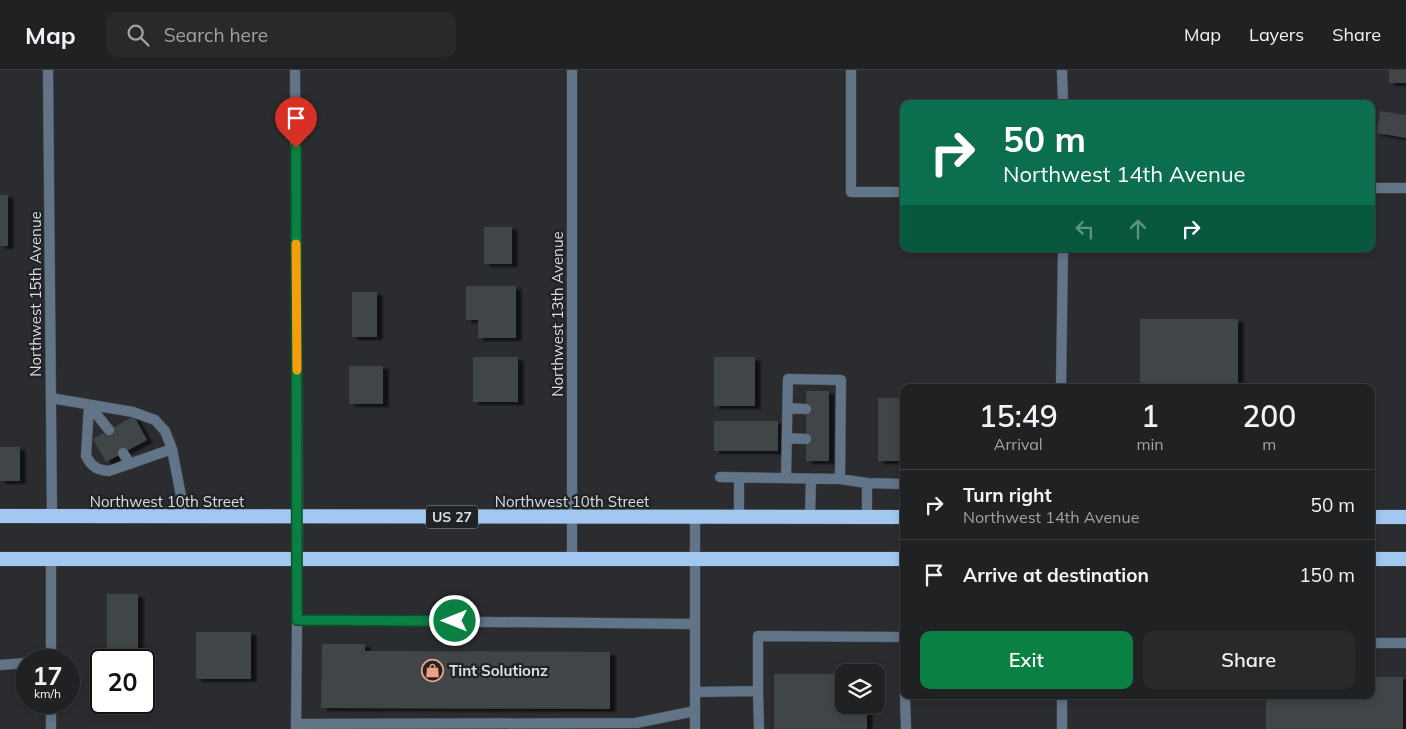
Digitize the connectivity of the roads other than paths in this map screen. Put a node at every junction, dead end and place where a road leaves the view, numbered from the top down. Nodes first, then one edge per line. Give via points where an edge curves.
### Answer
1 (48, 70) edge
2 (295, 70) edge
3 (572, 70) edge
4 (851, 70) edge
5 (1062, 70) edge
6 (1063, 100) edge
7 (1375, 188) edge
8 (1406, 188) edge
9 (900, 192) edge
10 (1063, 252) edge
11 (1061, 384) edge
12 (51, 398) junction
13 (89, 405) junction
14 (788, 408) junction
15 (806, 408) dead end
16 (841, 408) junction
17 (829, 409) dead end
18 (109, 430) dead end
19 (787, 438) junction
20 (806, 438) dead end
21 (829, 439) dead end
22 (840, 439) junction
23 (172, 449) junction
24 (123, 453) dead end
25 (130, 464) junction
26 (720, 477) dead end
27 (739, 478) junction
28 (786, 478) junction
29 (811, 479) junction
30 (840, 479) junction
31 (867, 483) junction
32 (900, 484) edge
33 (0, 516) edge
34 (52, 517) junction
35 (185, 517) junction
36 (298, 517) junction
37 (572, 517) junction
38 (695, 517) junction
39 (739, 517) junction
40 (810, 517) junction
41 (1375, 517) edge
42 (1406, 517) edge
43 (867, 518) junction
44 (900, 518) edge
45 (572, 558) junction
46 (695, 558) junction
47 (0, 559) edge
48 (51, 559) junction
49 (298, 559) junction
50 (900, 559) edge
51 (1375, 559) edge
52 (1406, 559) edge
53 (297, 620) junction
54 (695, 624) junction
55 (900, 637) edge
56 (1375, 643) edge
57 (1406, 643) edge
58 (51, 649) edge
59 (15, 664) edge
60 (0, 665) edge
61 (758, 691) junction
62 (695, 692) junction
63 (905, 699) edge
64 (1062, 699) edge
65 (695, 711) junction
66 (51, 714) edge
67 (296, 727) edge
68 (51, 729) edge
69 (695, 729) edge
70 (759, 729) edge
71 (906, 729) edge
72 (1062, 729) edge

1 - 12 street, Northwest 15th Avenue
2 - 36 street
3 - 37 street, Northwest 13th Avenue
4 - 9 street via 851,192
5 - 6 street
7 - 8 street
10 - 11 street
12 - 13 street
12 - 34 street, Northwest 15th Avenue
13 - 18 street
13 - 23 street via 134,412 156,420
13 - 25 street via 86,456 90,464 98,470 109,471
14 - 15 street
14 - 16 street via 788,379 841,380
14 - 19 street
16 - 17 street
16 - 22 street
19 - 20 street
19 - 28 street
21 - 22 street
22 - 30 street
23 - 25 street
23 - 35 street
24 - 25 street
26 - 27 street
27 - 28 street
27 - 39 street
28 - 29 street
29 - 30 street
29 - 40 street
30 - 31 street
31 - 32 street
31 - 43 street
33 - 34 highway, Northwest 10th Street / US 27
34 - 35 highway, Northwest 10th Street / US 27
35 - 36 highway, Northwest 10th Street / US 27
36 - 37 highway, Northwest 10th Street / US 27
36 - 49 street
37 - 38 highway, Northwest 10th Street / US 27
37 - 45 street, Northwest 13th Avenue
38 - 39 highway, Northwest 10th Street / US 27
38 - 46 street
39 - 40 highway, Northwest 10th Street / US 27
40 - 43 highway, Northwest 10th Street / US 27
41 - 42 highway
43 - 44 highway, Northwest 10th Street / US 27
45 - 46 highway
45 - 49 highway
46 - 50 highway
46 - 54 street
47 - 48 highway
48 - 49 highway
48 - 58 street
49 - 53 street
51 - 52 highway
53 - 54 street
53 - 67 street
54 - 62 street
55 - 61 street via 758,636
56 - 57 street
59 - 60 street
61 - 62 street
61 - 70 street
62 - 65 street
63 - 71 street
64 - 72 street
65 - 67 street via 636,723
65 - 69 street
66 - 68 street

